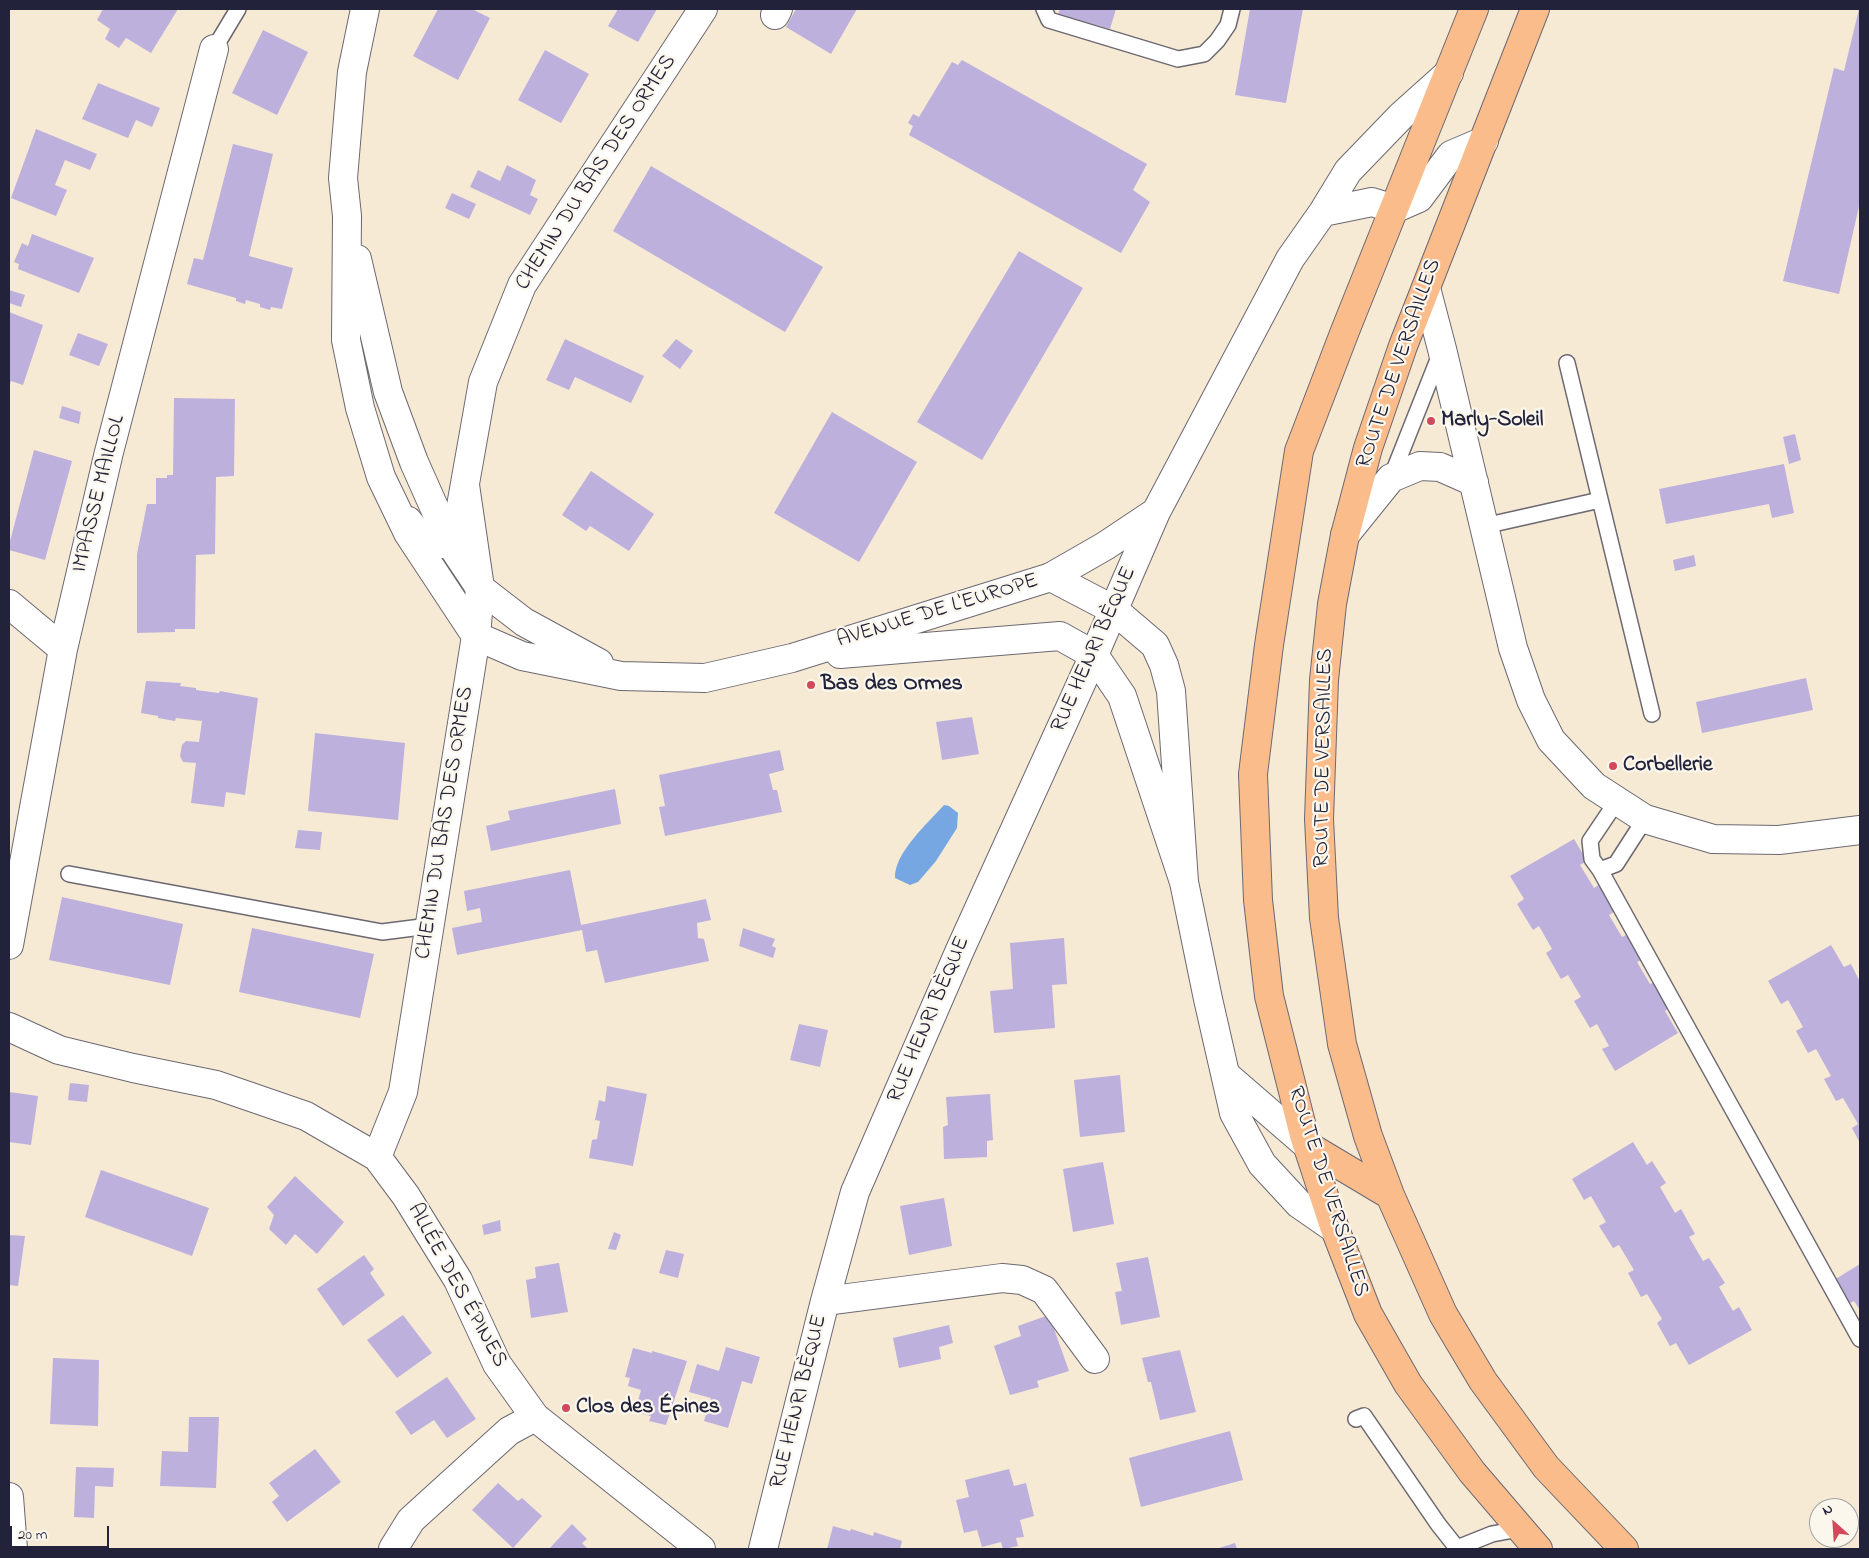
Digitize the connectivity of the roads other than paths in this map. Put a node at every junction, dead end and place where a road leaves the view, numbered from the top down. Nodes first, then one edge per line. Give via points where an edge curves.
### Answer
1 (238, 9) edge
2 (365, 9) edge
3 (703, 9) edge
4 (1044, 9) edge
5 (1232, 9) edge
6 (1474, 9) edge
7 (1535, 9) edge
8 (214, 49) joint
9 (1449, 73) junction
10 (1484, 141) junction
11 (1348, 171) junction
12 (1383, 205) junction
13 (1323, 212) junction
14 (347, 216) junction
15 (1426, 288) junction
16 (1442, 349) junction
17 (1567, 363) dead end
18 (1391, 478) junction
19 (1474, 482) junction
20 (465, 485) junction
21 (1600, 500) junction
22 (392, 503) junction
23 (1156, 512) junction
24 (1484, 526) junction
25 (1345, 535) junction
26 (450, 543) junction
27 (1051, 577) junction
28 (480, 588) junction
29 (9, 604) edge
30 (1114, 610) junction
31 (476, 636) junction
32 (63, 649) junction
33 (1094, 654) junction
34 (792, 658) junction
35 (621, 676) junction
36 (1652, 714) dead end
37 (1617, 801) junction
38 (1645, 819) junction
39 (1860, 830) edge
40 (1600, 870) junction
41 (69, 874) dead end
42 (1184, 882) junction
43 (429, 926) junction
44 (9, 945) edge
45 (9, 1027) edge
46 (1226, 1075) junction
47 (1308, 1146) junction
48 (377, 1157) junction
49 (1390, 1195) junction
50 (1335, 1229) junction
51 (825, 1301) junction
52 (1860, 1339) edge
53 (1095, 1359) dead end
54 (535, 1417) junction
55 (1356, 1420) dead end
56 (9, 1497) edge
57 (1519, 1528) junction
58 (13, 1549) edge
59 (393, 1549) edge
60 (701, 1549) edge
61 (763, 1549) edge
62 (1538, 1549) edge
63 (1624, 1549) edge

1 - 8 lane
2 - 14 street, AVENUE DE L'EUROPE via 352,72 343,178
3 - 20 street, CHEMIN DU BAS DES ORMES via 522,285 482,382
4 - 5 lane via 1049,20 1178,60 1204,54 1228,26
6 - 9 main road, ROUTE DE VERSAILLES
7 - 10 main road, ROUTE DE VERSAILLES
8 - 32 street, IMPASSE MAILLOL via 109,452
9 - 11 street, RUE HENRI BÈQUE via 1401,116
9 - 12 main road, ROUTE DE VERSAILLES
10 - 12 street via 1450,155 1418,198
10 - 15 main road, ROUTE DE VERSAILLES
11 - 12 street
11 - 13 street, RUE HENRI BÈQUE
12 - 13 street
12 - 47 main road, ROUTE DE VERSAILLES via 1299,451 1253,774 1258,900 1269,996
13 - 23 street, RUE HENRI BÈQUE via 1290,259
14 - 22 street, AVENUE DE L'EUROPE via 346,340 360,408
14 - 26 street, AVENUE DE L'EUROPE via 388,392 414,462
15 - 16 street
15 - 25 main road, ROUTE DE VERSAILLES via 1368,448
16 - 18 lane
16 - 19 street
17 - 21 lane
18 - 19 street via 1420,466 1440,468
18 - 25 street
19 - 24 street
20 - 26 street, CHEMIN DU BAS DES ORMES via 458,523
20 - 28 street, CHEMIN DU BAS DES ORMES
21 - 24 lane
21 - 36 lane
22 - 26 street via 428,546
22 - 31 street, AVENUE DE L'EUROPE via 423,557
23 - 27 street, RUE HENRI BÈQUE
23 - 30 street, RUE HENRI BÈQUE
24 - 37 street via 1513,648 1539,716 1557,747 1594,786
25 - 49 main road, ROUTE DE VERSAILLES via 1332,604 1324,680 1319,819 1324,918 1342,1044 1368,1136
26 - 28 street, AVENUE DE L'EUROPE
27 - 30 street, AVENUE DE L'EUROPE
27 - 34 street, AVENUE DE L'EUROPE
28 - 31 street, CHEMIN DU BAS DES ORMES
28 - 35 street, AVENUE DE L'EUROPE via 524,622
29 - 32 street
30 - 33 street, RUE HENRI BÈQUE
30 - 42 street, AVENUE DE L'EUROPE via 1155,645 1171,691
31 - 35 street, AVENUE DE L'EUROPE via 522,656
31 - 43 street, CHEMIN DU BAS DES ORMES
32 - 44 street, IMPASSE MAILLOL
33 - 34 street, AVENUE DE L'EUROPE via 1060,636
33 - 42 street, AVENUE DE L'EUROPE via 1122,696
33 - 51 street, RUE HENRI BÈQUE via 960,950 856,1192
34 - 35 street, AVENUE DE L'EUROPE via 705,678
37 - 38 street
37 - 40 lane via 1590,841 1592,859
38 - 39 street via 1713,839 1779,840
38 - 40 lane via 1616,864
40 - 52 lane
41 - 43 lane via 382,932
42 - 46 street, AVENUE DE L'EUROPE
43 - 48 street, CHEMIN DU BAS DES ORMES via 403,1092
45 - 48 street, ALLÉE DES ÉPINES via 59,1050 216,1085 306,1116
46 - 47 street
46 - 50 street, AVENUE DE L'EUROPE via 1234,1114 1262,1164 1299,1204
47 - 49 main road
47 - 50 main road, ROUTE DE VERSAILLES
48 - 54 street, ALLÉE DES ÉPINES via 433,1238 458,1280 497,1364
49 - 63 main road, ROUTE DE VERSAILLES via 1443,1314 1483,1381 1546,1467
50 - 57 main road, ROUTE DE VERSAILLES via 1368,1314 1408,1384 1472,1472
51 - 53 street via 1002,1278 1022,1280 1044,1290
51 - 61 street, RUE HENRI BÈQUE
54 - 59 street via 509,1432 411,1520
54 - 60 street, ALLÉE DES ÉPINES
55 - 57 lane via 1364,1416 1457,1548 1492,1534
56 - 58 street
57 - 62 main road, ROUTE DE VERSAILLES

